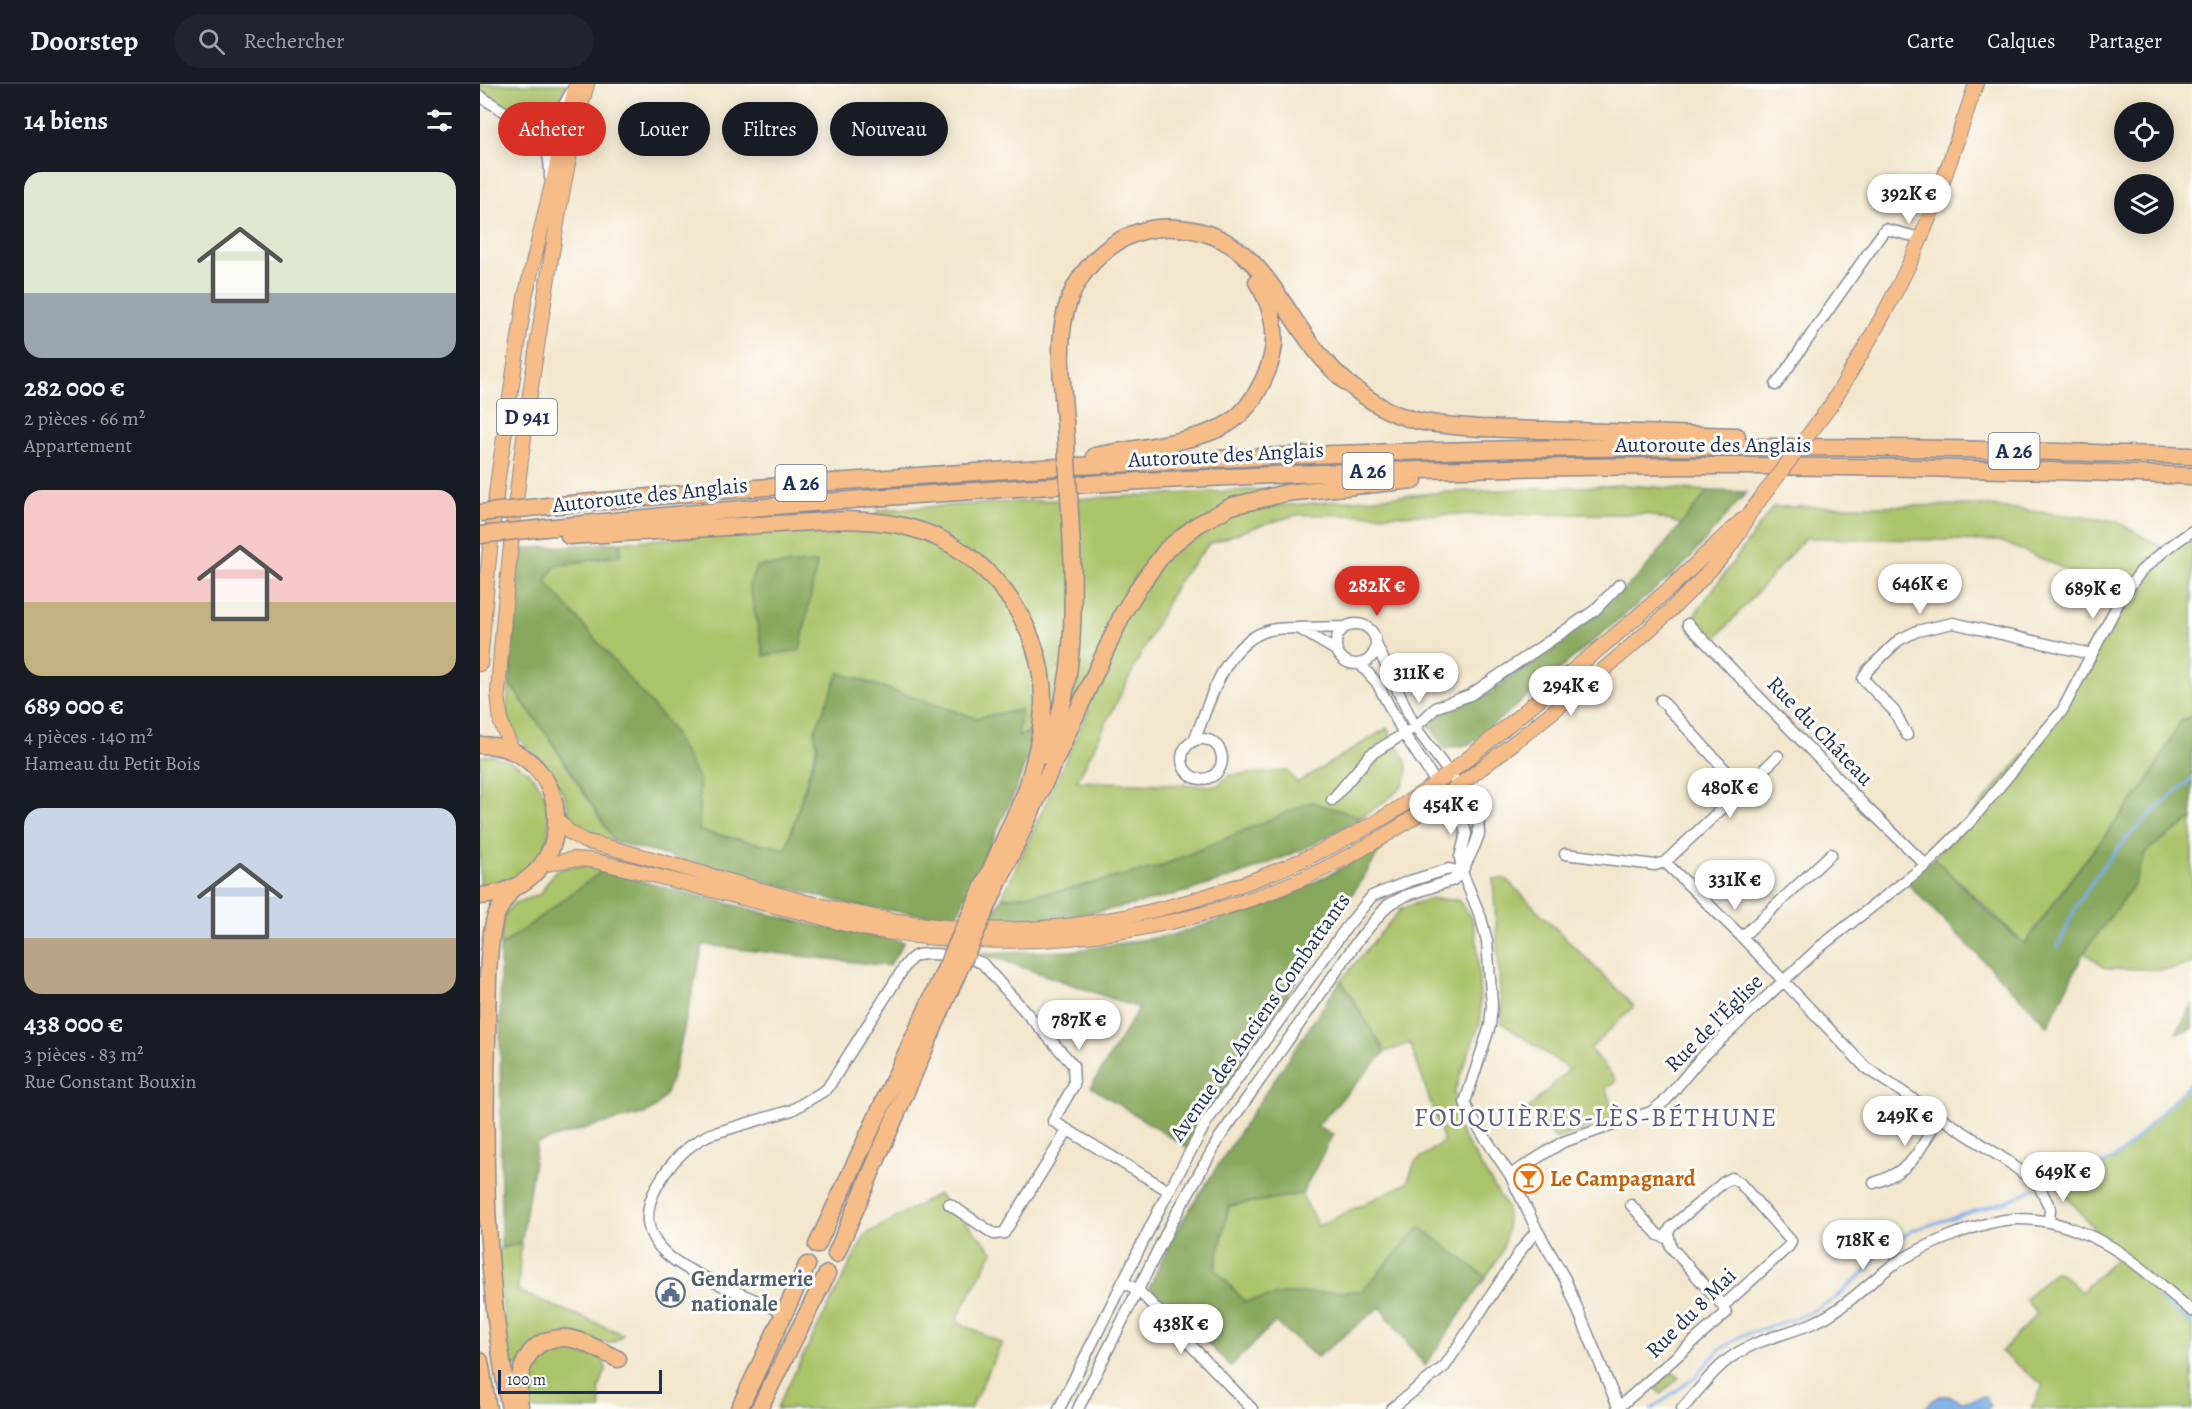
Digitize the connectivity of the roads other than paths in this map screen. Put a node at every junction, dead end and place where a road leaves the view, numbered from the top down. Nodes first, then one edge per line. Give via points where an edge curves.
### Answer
1 (576, 84) edge
2 (586, 84) edge
3 (1976, 84) edge
4 (480, 96) edge
5 (566, 102) edge
6 (498, 109) edge
7 (548, 156) edge
8 (550, 190) junction
9 (1921, 238) junction
10 (1776, 385) dead end
11 (1068, 421) junction
12 (1836, 447) junction
13 (2192, 456) edge
14 (1054, 466) junction
15 (1544, 468) junction
16 (2192, 476) edge
17 (480, 513) edge
18 (1749, 514) junction
19 (2192, 531) edge
20 (544, 532) junction
21 (480, 535) edge
22 (480, 543) edge
23 (1620, 584) dead end
24 (1688, 624) dead end
25 (1346, 627) junction
26 (1298, 628) junction
27 (1376, 644) junction
28 (1337, 651) junction
29 (2091, 654) junction
30 (480, 664) edge
31 (1360, 664) junction
32 (1660, 700) dead end
33 (1414, 727) junction
34 (1404, 734) junction
35 (1907, 735) dead end
36 (1194, 741) dead end
37 (480, 745) edge
38 (513, 752) junction
39 (1778, 756) dead end
40 (1449, 773) junction
41 (1435, 784) junction
42 (1459, 786) junction
43 (1034, 788) junction
44 (1742, 788) junction
45 (1444, 796) junction
46 (1332, 800) dead end
47 (557, 819) junction
48 (1565, 854) dead end
49 (1831, 854) dead end
50 (1665, 862) junction
51 (542, 865) junction
52 (1926, 865) junction
53 (1462, 872) junction
54 (512, 890) junction
55 (480, 896) edge
56 (1742, 937) junction
57 (1783, 982) junction
58 (944, 988) junction
59 (1939, 1116) junction
60 (1067, 1131) junction
61 (1510, 1176) junction
62 (1874, 1183) dead end
63 (1169, 1191) junction
64 (949, 1204) dead end
65 (1631, 1205) dead end
66 (2049, 1222) junction
67 (1537, 1230) junction
68 (1669, 1239) junction
69 (817, 1245) dead end
70 (836, 1254) dead end
71 (807, 1265) dead end
72 (826, 1274) dead end
73 (1123, 1282) junction
74 (1138, 1290) junction
75 (1723, 1306) junction
76 (2192, 1311) edge
77 (785, 1313) junction
78 (618, 1359) dead end
79 (480, 1361) edge
80 (1619, 1408) edge
81 (488, 1409) edge
82 (510, 1409) edge
83 (520, 1409) edge
84 (739, 1409) edge
85 (759, 1409) edge
86 (1059, 1409) edge
87 (1078, 1409) edge
88 (1252, 1409) edge
89 (1391, 1409) edge
90 (1682, 1409) edge

1 - 5 street
1 - 8 main road, D 941
2 - 38 main road, D 941 via 558,216 519,473 498,693 501,723
3 - 9 main road
4 - 6 street
7 - 8 street
8 - 30 main road, D 941 via 525,297 498,478
9 - 10 street via 1885,229
9 - 18 main road, bridge via 1875,332 1831,405
11 - 12 highway via 1061,330 1076,284 1084,270 1113,244 1132,233 1162,227 1211,234 1237,248 1271,283 1324,360 1375,404 1405,418 1480,428 1754,436
11 - 14 highway via 1069,353 1080,297 1109,258 1133,243 1161,237 1189,238 1234,257 1257,281 1268,299 1275,339 1261,386 1248,406 1231,421 1205,434
11 - 43 highway via 1080,628 1070,699
12 - 13 highway, Autoroute des Anglais / A 26
12 - 14 highway, Autoroute des Anglais / A 26 via 1360,453
14 - 17 highway, Autoroute des Anglais / A 26, bridge via 738,488
15 - 16 highway, Autoroute des Anglais / A 26 via 1915,468
15 - 20 highway, Autoroute des Anglais / A 26 via 1358,471 873,497 709,511
15 - 43 highway via 1286,493 1232,506 1197,525 1167,549 1143,581
18 - 40 main road via 1662,596
18 - 42 main road via 1729,549 1661,620
19 - 29 street, Rue de l'Église via 2141,572 2120,600
20 - 21 highway, Autoroute des Anglais / A 26, bridge
20 - 22 highway
20 - 43 highway via 847,520 911,528 954,546 987,571 1011,598 1041,669 1043,702
23 - 33 street via 1594,611 1470,695 1437,707
24 - 52 street, Rue du Château
25 - 26 street
25 - 27 street via 1363,626 1372,633
25 - 28 street via 1337,638
26 - 28 street
26 - 36 street via 1269,630 1244,642 1228,660
27 - 31 street via 1371,657
27 - 33 street
28 - 31 street via 1344,660
29 - 35 street via 1953,622 1917,631 1899,640 1863,679 1894,711
29 - 52 street, Rue de l'Église via 2062,711 1971,821
31 - 34 street via 1377,683
32 - 44 street
33 - 34 street
33 - 40 street
34 - 41 street
34 - 46 street via 1371,754
37 - 38 highway
38 - 47 highway via 545,779 554,798
39 - 44 street
40 - 41 main road
40 - 42 street
41 - 45 street
41 - 47 main road via 1345,837 1254,879 1147,912 1044,928 930,926 831,909 584,841
42 - 45 main road
42 - 53 street via 1471,802 1479,834
43 - 58 highway, bridge
44 - 50 street
45 - 51 main road via 1377,840 1275,890 1189,918 1075,938 964,940 882,931 591,860
45 - 53 street via 1464,825
47 - 51 highway via 555,836
48 - 50 street via 1655,865
49 - 56 street
50 - 56 street
51 - 54 highway
52 - 57 street, Rue de l'Église via 1821,946
53 - 61 street via 1481,918 1492,1005 1490,1026 1465,1102
53 - 63 street, Avenue des Anciens Combattants via 1449,869 1372,896 1208,1121
53 - 74 street, Avenue des Anciens Combattants via 1453,880 1388,905 1364,932 1220,1137
54 - 55 highway
54 - 82 highway via 494,921 485,1144 492,1278
56 - 57 street
57 - 59 street via 1866,1068
57 - 61 street, Rue de l'Église via 1651,1112 1563,1142
58 - 69 highway
58 - 70 highway
59 - 62 street via 1915,1159 1895,1176
59 - 66 street via 2038,1186 2049,1208
60 - 63 street
60 - 64 street via 1004,1233 994,1234
60 - 77 street via 1053,1121 1074,1085 1073,1065 990,970 975,959 915,956 827,1089 792,1110 708,1135 685,1150 655,1190 649,1214 651,1230 659,1246 678,1265
61 - 67 street
63 - 73 street, Avenue des Anciens Combattants
65 - 68 street via 1658,1235
66 - 76 street via 2108,1245
66 - 90 street via 1996,1221 1922,1249 1893,1265 1832,1313 1737,1353
67 - 80 street via 1565,1279
67 - 89 street via 1445,1366
68 - 75 street via 1671,1247
68 - 75 street, Rue du 8 Mai via 1671,1227 1732,1178 1791,1240 1790,1246
71 - 77 highway
72 - 85 highway
73 - 74 street
73 - 86 street, Avenue des Anciens Combattants
74 - 87 street, Avenue des Anciens Combattants
74 - 88 street
75 - 80 street, Rue du 8 Mai via 1726,1313
77 - 84 highway
78 - 83 highway via 567,1338 549,1340 532,1350 523,1364 517,1389
79 - 81 highway

